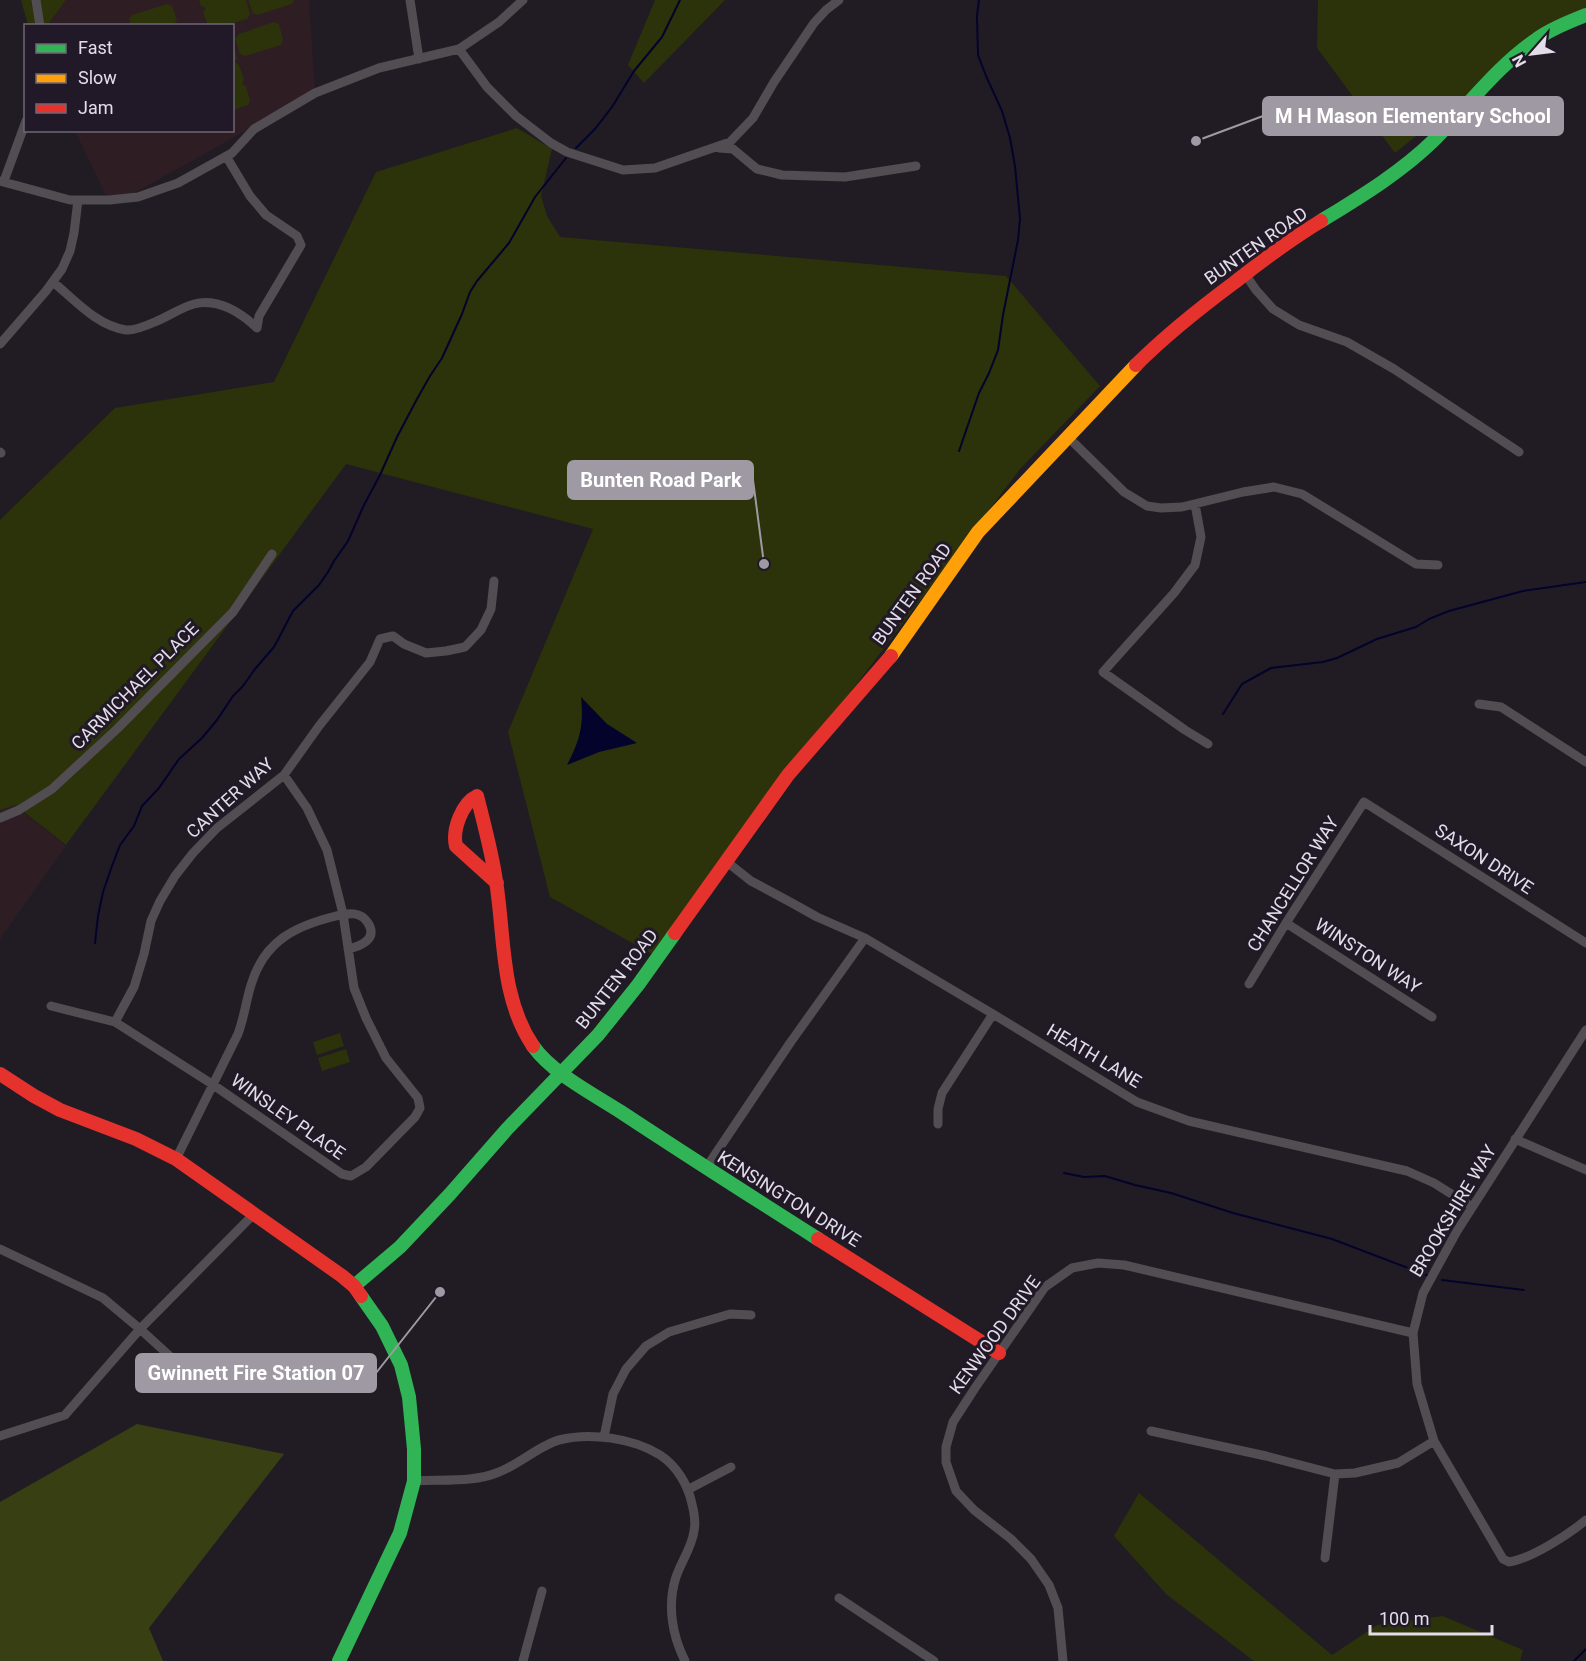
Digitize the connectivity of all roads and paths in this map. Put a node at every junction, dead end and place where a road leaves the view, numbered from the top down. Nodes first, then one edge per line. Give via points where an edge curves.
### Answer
1 (36, 0) edge
2 (410, 0) edge
3 (523, 0) edge
4 (839, 0) edge
5 (1586, 15) edge
6 (40, 24) edge
7 (459, 49) junction
8 (419, 59) junction
9 (24, 126) edge
10 (714, 147) junction
11 (226, 156) junction
12 (916, 166) dead end
13 (2, 181) edge
14 (78, 200) junction
15 (1245, 273) junction
16 (53, 282) junction
17 (0, 344) edge
18 (1068, 437) junction
19 (1519, 452) dead end
20 (1195, 504) junction
21 (272, 554) dead end
22 (1438, 565) dead end
23 (494, 581) dead end
24 (1479, 704) dead end
25 (1208, 744) dead end
26 (1586, 762) edge
27 (284, 775) junction
28 (1364, 802) joint
29 (0, 818) edge
30 (727, 862) junction
31 (497, 883) junction
32 (343, 914) junction
33 (1286, 923) junction
34 (865, 938) junction
35 (1586, 943) edge
36 (348, 949) junction
37 (1249, 984) dead end
38 (51, 1006) dead end
39 (993, 1014) junction
40 (1432, 1017) dead end
41 (115, 1022) junction
42 (1586, 1030) edge
43 (561, 1073) junction
44 (0, 1074) edge
45 (212, 1084) junction
46 (938, 1124) dead end
47 (1515, 1139) junction
48 (176, 1159) junction
49 (706, 1168) junction
50 (1586, 1170) edge
51 (1472, 1207) junction
52 (254, 1214) junction
53 (0, 1249) edge
54 (354, 1286) junction
55 (751, 1315) dead end
56 (140, 1329) junction
57 (1413, 1333) junction
58 (999, 1353) junction
59 (195, 1379) dead end
60 (1151, 1431) dead end
61 (0, 1436) edge
62 (604, 1437) junction
63 (1434, 1441) junction
64 (731, 1467) dead end
65 (1335, 1474) junction
66 (414, 1481) junction
67 (688, 1489) junction
68 (1586, 1520) edge
69 (1325, 1557) dead end
70 (542, 1591) dead end
71 (839, 1598) dead end
72 (344, 1659) edge
73 (523, 1661) edge
74 (685, 1661) edge
75 (934, 1661) edge
76 (1063, 1661) edge

1 - 6 street
2 - 8 street
3 - 7 street
4 - 10 street via 814,23 753,118 730,142
5 - 15 street, BUNTEN ROAD via 1536,39 1503,67 1431,143 1385,181
7 - 8 street
7 - 10 street via 487,87 516,116 567,152 623,170 655,168
8 - 11 street via 379,68 315,93 254,129
9 - 13 street
10 - 12 street via 733,149 757,169 782,175 845,177
11 - 14 street via 178,183 138,197
11 - 16 street via 266,215 297,236 302,245 259,316 257,328 238,312 206,302 127,330 100,321
13 - 14 street
14 - 16 street via 70,251
15 - 18 street, BUNTEN ROAD via 1163,339
15 - 19 street via 1273,309 1299,325 1347,342 1384,363
16 - 17 street
18 - 20 street via 1124,492 1147,506
18 - 30 street, BUNTEN ROAD via 978,532 898,647 788,775
20 - 22 street via 1274,487 1302,494 1416,564
20 - 25 street via 1201,537 1195,565 1103,672
21 - 29 street, CARMICHAEL PLACE via 233,612 117,729 52,789
23 - 27 street, CANTER WAY via 491,609 465,647 426,652 393,636 380,639 370,662
24 - 26 street via 1501,706
27 - 32 street, WINSLEY PLACE via 308,808 327,850
27 - 41 street, CANTER WAY via 217,828 175,876 151,921 134,987
28 - 33 street, CHANCELLOR WAY
28 - 35 street, SAXON DRIVE
30 - 34 street, HEATH LANE via 817,917
30 - 43 street, BUNTEN ROAD via 638,985
31 - 31 street, KENSINGTON DRIVE via 456,846 453,838 471,799 477,796
31 - 43 street, KENSINGTON DRIVE via 505,969 514,1008 538,1053
32 - 36 street, WINSLEY PLACE
32 - 36 street via 363,916 370,925 367,942
32 - 45 street via 310,923 273,946 252,983 238,1034
33 - 37 street, CHANCELLOR WAY
33 - 40 street, WINSTON WAY
34 - 39 street, HEATH LANE
34 - 49 street
36 - 45 street, WINSLEY PLACE via 354,988 366,1018 386,1058 418,1098 420,1108 416,1117 366,1167 351,1176 342,1174
38 - 41 street, WINSLEY PLACE
39 - 46 street via 942,1093
39 - 51 street, HEATH LANE via 1137,1102 1189,1121 1407,1172 1434,1183
41 - 45 street, WINSLEY PLACE
42 - 47 street, BROOKSHIRE WAY
43 - 49 street, KENSINGTON DRIVE
43 - 54 street, BUNTEN ROAD via 400,1247
44 - 48 street via 60,1110
45 - 48 street
47 - 50 street
47 - 51 street, BROOKSHIRE WAY
48 - 52 street
49 - 58 street, KENSINGTON DRIVE
51 - 57 street, BROOKSHIRE WAY via 1423,1293
52 - 54 street
52 - 56 street
53 - 56 street via 103,1298
54 - 66 street via 382,1326 401,1365 411,1414
55 - 62 street via 730,1314 711,1319 669,1332 646,1346 626,1369 613,1394
56 - 59 street
56 - 61 street via 65,1415
57 - 58 street, KENWOOD DRIVE via 1124,1265 1098,1263 1072,1268 1045,1287
57 - 63 street, BROOKSHIRE WAY via 1417,1384
58 - 76 street, KENWOOD DRIVE via 953,1422 946,1462 956,1491 1031,1558 1048,1585 1058,1608
60 - 65 street
62 - 66 street via 556,1440 499,1473 465,1480
62 - 67 street via 662,1456
63 - 65 street via 1398,1463
63 - 68 street, BROOKSHIRE WAY via 1503,1559 1509,1563 1519,1561
64 - 67 street
65 - 69 street
66 - 72 street via 400,1533
67 - 74 street via 694,1531 675,1579 671,1625
70 - 73 street
71 - 75 street

